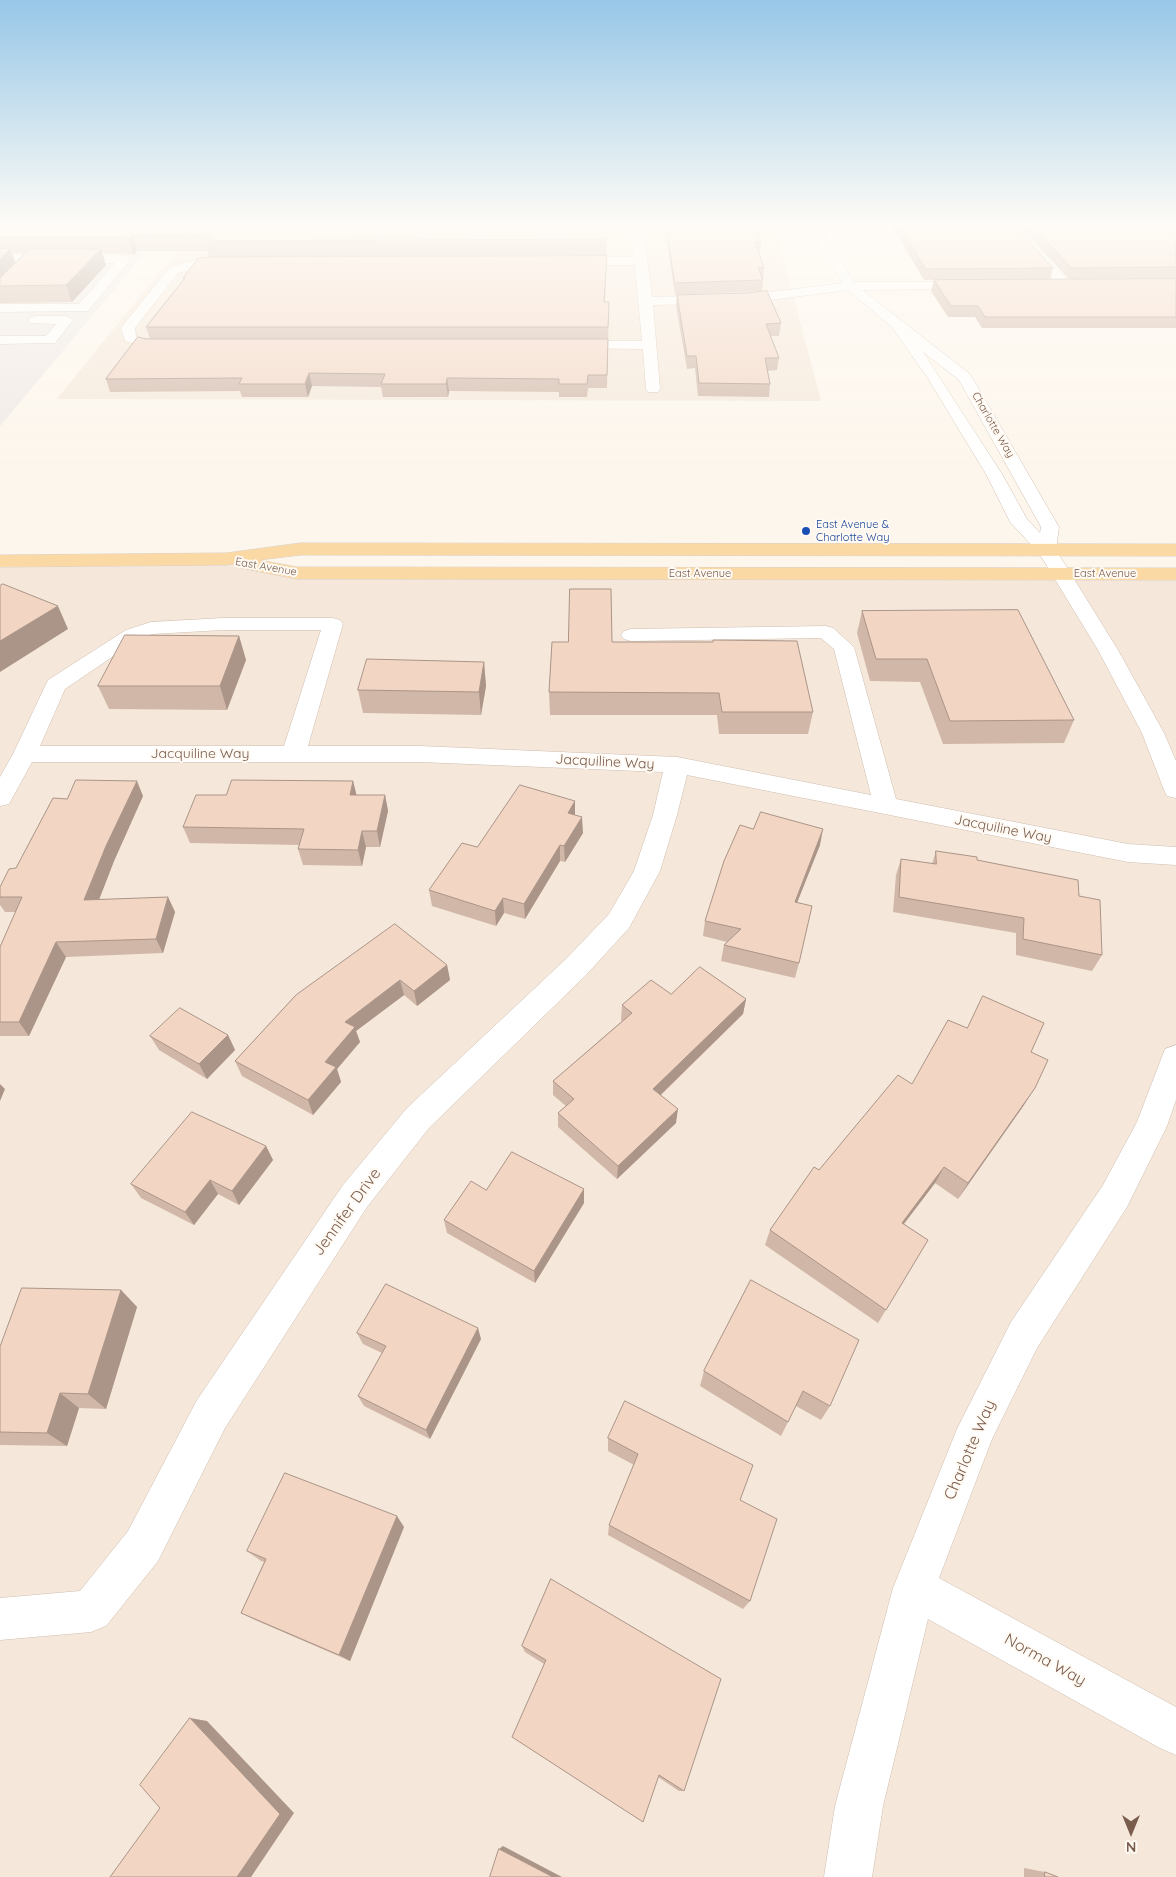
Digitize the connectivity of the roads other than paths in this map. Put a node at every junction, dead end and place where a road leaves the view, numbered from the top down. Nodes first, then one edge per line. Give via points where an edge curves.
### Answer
1 (142, 311) edge
2 (647, 311) edge
3 (880, 311) edge
4 (0, 320) edge
5 (898, 326) junction
6 (0, 340) edge
7 (180, 345) edge
8 (559, 345) edge
9 (649, 345) junction
10 (653, 389) dead end
11 (1046, 550) junction
12 (1176, 550) edge
13 (226, 559) junction
14 (0, 561) edge
15 (1062, 574) junction
16 (1174, 576) edge
17 (631, 635) dead end
18 (24, 754) junction
19 (294, 754) junction
20 (677, 765) junction
21 (1176, 790) edge
22 (0, 798) edge
23 (886, 806) junction
24 (1176, 856) edge
25 (1176, 1058) edge
26 (914, 1588) junction
27 (0, 1618) edge
28 (1176, 1732) edge
29 (848, 1877) edge

1 - 7 street via 128,328 130,338 150,345
2 - 9 street
3 - 5 street, Charlotte Way
4 - 6 street via 66,320 50,340
5 - 11 street, Charlotte Way via 934,376 994,474 1019,522
5 - 11 street, Charlotte Way via 965,376 1050,527
8 - 9 street
9 - 10 street
11 - 12 main road, East Avenue
11 - 13 main road, East Avenue via 302,549
11 - 15 street, Charlotte Way
13 - 14 main road, East Avenue
13 - 15 main road, East Avenue via 297,573
15 - 16 main road, East Avenue
15 - 21 street, Charlotte Way via 1153,734
17 - 23 street via 826,632 844,646
18 - 19 street, Jacquiline Way
18 - 19 street via 56,685 133,634 151,628 223,624 332,624
18 - 22 street
19 - 20 street, Jacquiline Way via 420,754
20 - 23 street, Jacquiline Way
20 - 27 street, Jennifer Drive via 647,871 619,921 576,967 418,1118 355,1196 211,1414 143,1546 91,1611
23 - 24 street, Jacquiline Way via 1128,853
25 - 26 street, Charlotte Way via 1151,1126 1115,1196 1024,1334 976,1430
26 - 28 street, Norma Way
26 - 29 street, Charlotte Way via 860,1806

